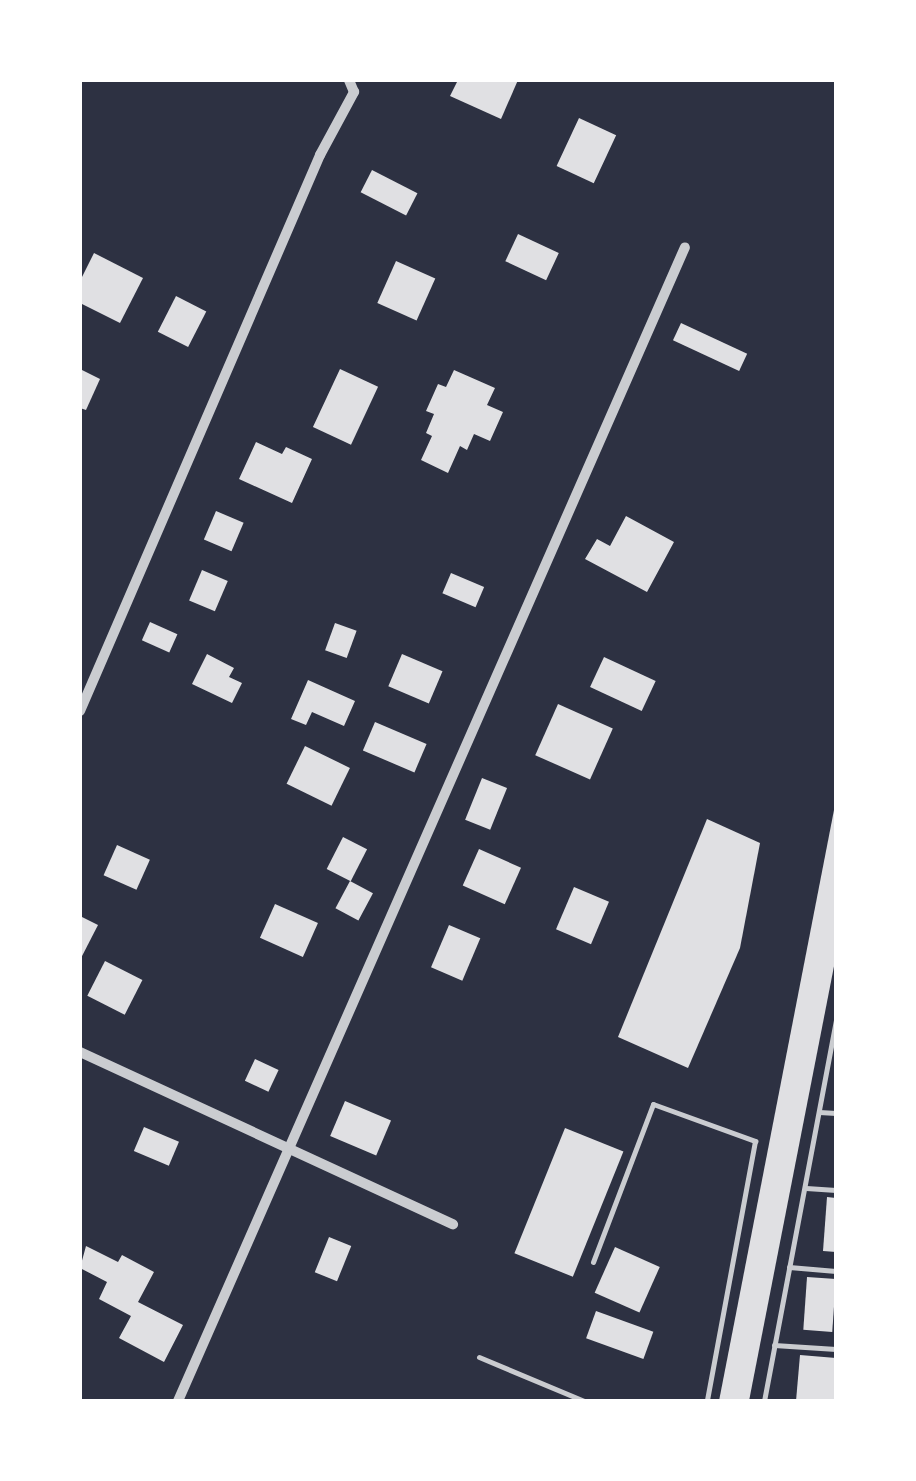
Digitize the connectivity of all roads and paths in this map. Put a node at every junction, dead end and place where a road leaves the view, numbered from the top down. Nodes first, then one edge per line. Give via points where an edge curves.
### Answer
1 (349, 80) edge
2 (686, 247) dead end
3 (80, 711) edge
4 (836, 1019) edge
5 (835, 1031) edge
6 (80, 1052) edge
7 (818, 1112) junction
8 (836, 1113) edge
9 (288, 1147) junction
10 (806, 1188) junction
11 (836, 1190) edge
12 (454, 1224) dead end
13 (594, 1262) dead end
14 (789, 1268) junction
15 (836, 1271) edge
16 (774, 1345) junction
17 (836, 1350) edge
18 (479, 1357) dead end
19 (178, 1401) edge
20 (584, 1401) edge
21 (707, 1401) edge
22 (764, 1401) edge

1 - 3 street via 354,92 320,155
2 - 9 street
4 - 5 lane
5 - 7 lane
6 - 9 street
7 - 8 lane
7 - 10 lane
9 - 12 street
9 - 19 street
10 - 11 lane
10 - 14 lane
13 - 21 lane via 653,1104 755,1141
14 - 15 lane
14 - 16 lane
16 - 17 lane
16 - 22 lane
18 - 20 lane

